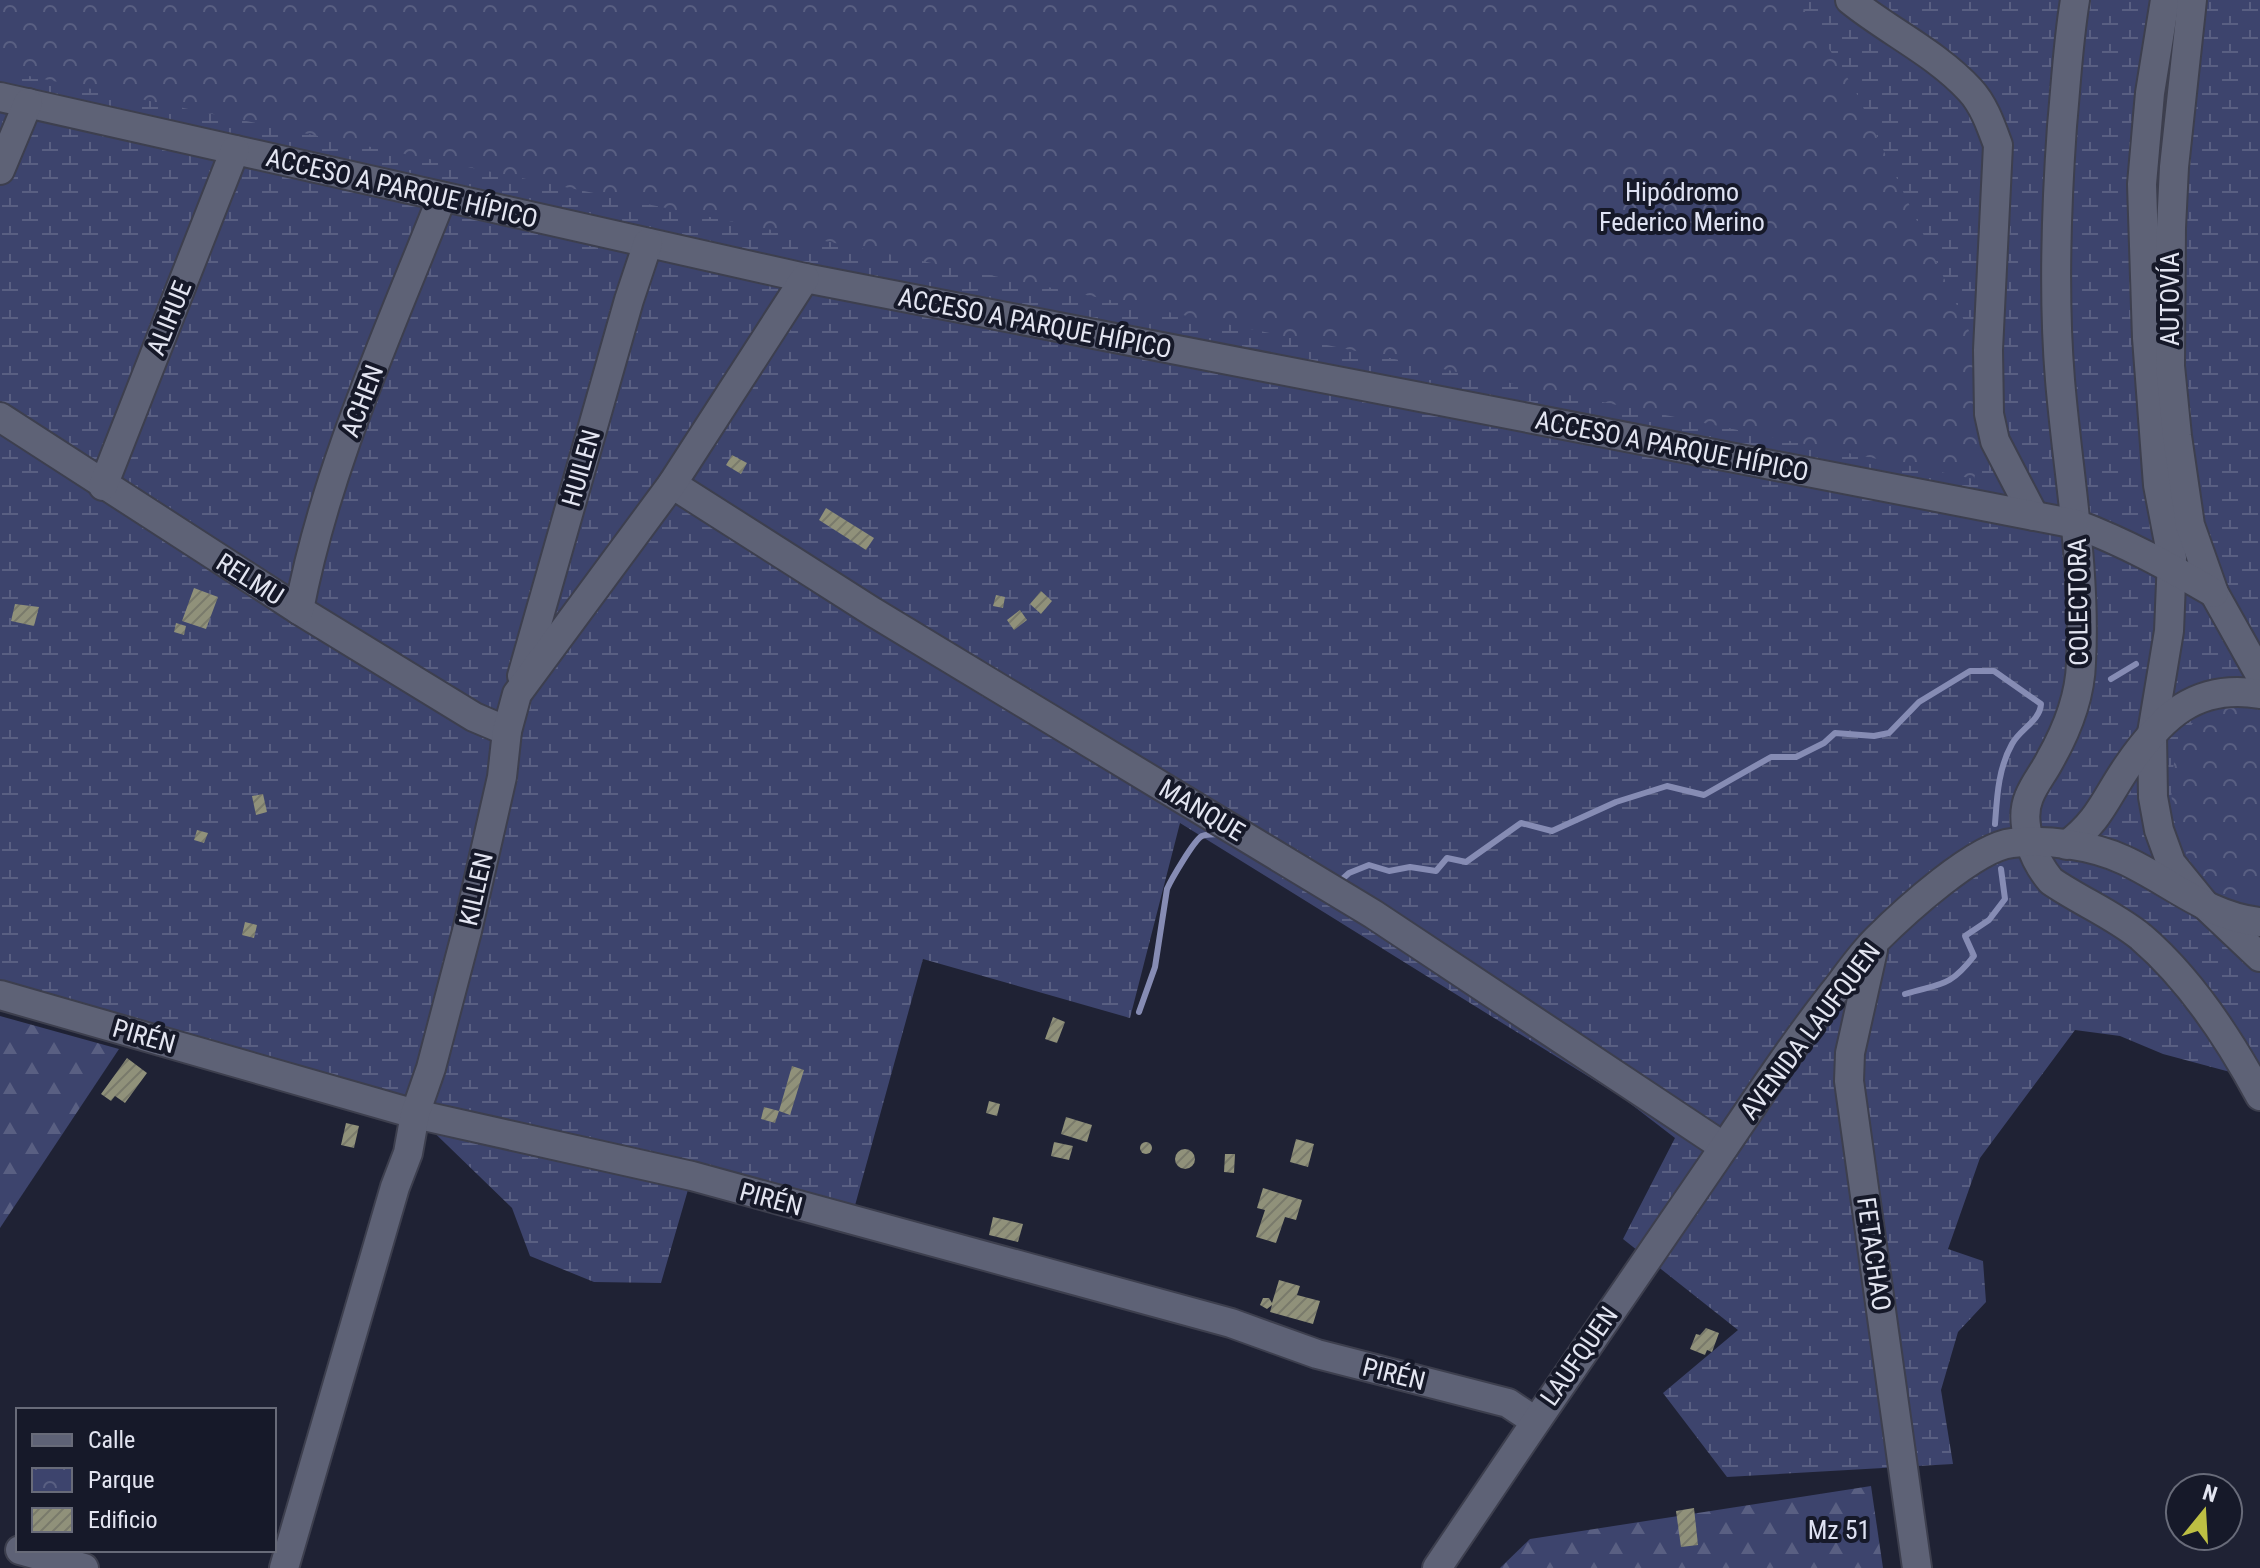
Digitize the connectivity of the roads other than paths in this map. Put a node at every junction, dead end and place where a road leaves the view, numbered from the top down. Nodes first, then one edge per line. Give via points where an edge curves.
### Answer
1 (1850, 0) edge
2 (2075, 0) edge
3 (2165, 0) edge
4 (2192, 0) edge
5 (0, 97) edge
6 (28, 103) junction
7 (235, 150) junction
8 (0, 170) edge
9 (442, 197) junction
10 (648, 243) junction
11 (805, 278) junction
12 (0, 417) edge
13 (672, 484) junction
14 (103, 486) junction
15 (2034, 516) junction
16 (2076, 524) junction
17 (2171, 571) junction
18 (2214, 593) junction
19 (299, 610) junction
20 (2260, 675) edge
21 (517, 694) junction
22 (2260, 694) edge
23 (507, 731) junction
24 (2152, 733) junction
25 (2029, 841) junction
26 (2067, 845) junction
27 (2206, 906) junction
28 (2260, 922) edge
29 (1874, 941) junction
30 (2260, 957) edge
31 (0, 995) edge
32 (2260, 1096) edge
33 (415, 1114) junction
34 (1724, 1147) junction
35 (1535, 1421) junction
36 (26, 1552) edge
37 (1442, 1566) edge
38 (84, 1568) edge
39 (284, 1568) edge
40 (1917, 1568) edge

1 - 15 street via 1971,91 1995,134 1999,174 1989,414 1995,441
2 - 16 street, COLECTORA via 2056,268 2060,376
3 - 17 street, AUTOVÍA via 2142,184 2147,338
4 - 18 street, AUTOVÍA via 2174,167 2170,366 2190,525
5 - 6 street, ACCESO A PARQUE HÍPICO
6 - 7 street, ACCESO A PARQUE HÍPICO
6 - 8 street
7 - 9 street, ACCESO A PARQUE HÍPICO
7 - 14 street, ALIHUE
9 - 10 street, ACCESO A PARQUE HÍPICO
9 - 19 street, ACHEN via 341,456
10 - 11 street, ACCESO A PARQUE HÍPICO
10 - 21 street, HUILEN
11 - 13 street, KILLEN
11 - 15 street, ACCESO A PARQUE HÍPICO
12 - 14 street, RELMU
13 - 21 street, KILLEN
13 - 34 street, MANQUE via 873,612 1373,914
14 - 19 street, RELMU
15 - 16 street, ACCESO A PARQUE HÍPICO
16 - 17 street, ACCESO A PARQUE HÍPICO via 2140,550
16 - 25 street, COLECTORA via 2083,619 2078,696 2057,749 2028,798
17 - 18 street
17 - 24 street, AUTOVÍA via 2169,631
18 - 20 street, AUTOVÍA
19 - 23 street, RELMU via 474,717
21 - 23 street, KILLEN
22 - 24 street, AUTOVÍA via 2215,692 2191,701
23 - 33 street, KILLEN via 502,777 467,931
24 - 26 street, AUTOVÍA via 2097,819
24 - 27 street, AUTOVÍA via 2159,830 2171,863
25 - 26 street, AVENIDA LAUFQUEN
25 - 29 street, AVENIDA LAUFQUEN via 1983,853
25 - 32 street, COLECTORA via 2051,881 2139,936 2164,959 2224,1036
26 - 27 street, AUTOVÍA via 2106,852
27 - 28 street
27 - 30 street, AUTOVÍA
29 - 34 street, AVENIDA LAUFQUEN via 1799,1035
29 - 40 street, FETACHAO via 1849,1081
31 - 33 street, PIRÉN
33 - 35 street, PIRÉN via 692,1176 1231,1323 1317,1354 1508,1403
33 - 39 street, KILLEN via 408,1153
34 - 35 street, LAUFQUEN
35 - 37 street, LAUFQUEN
36 - 38 street

